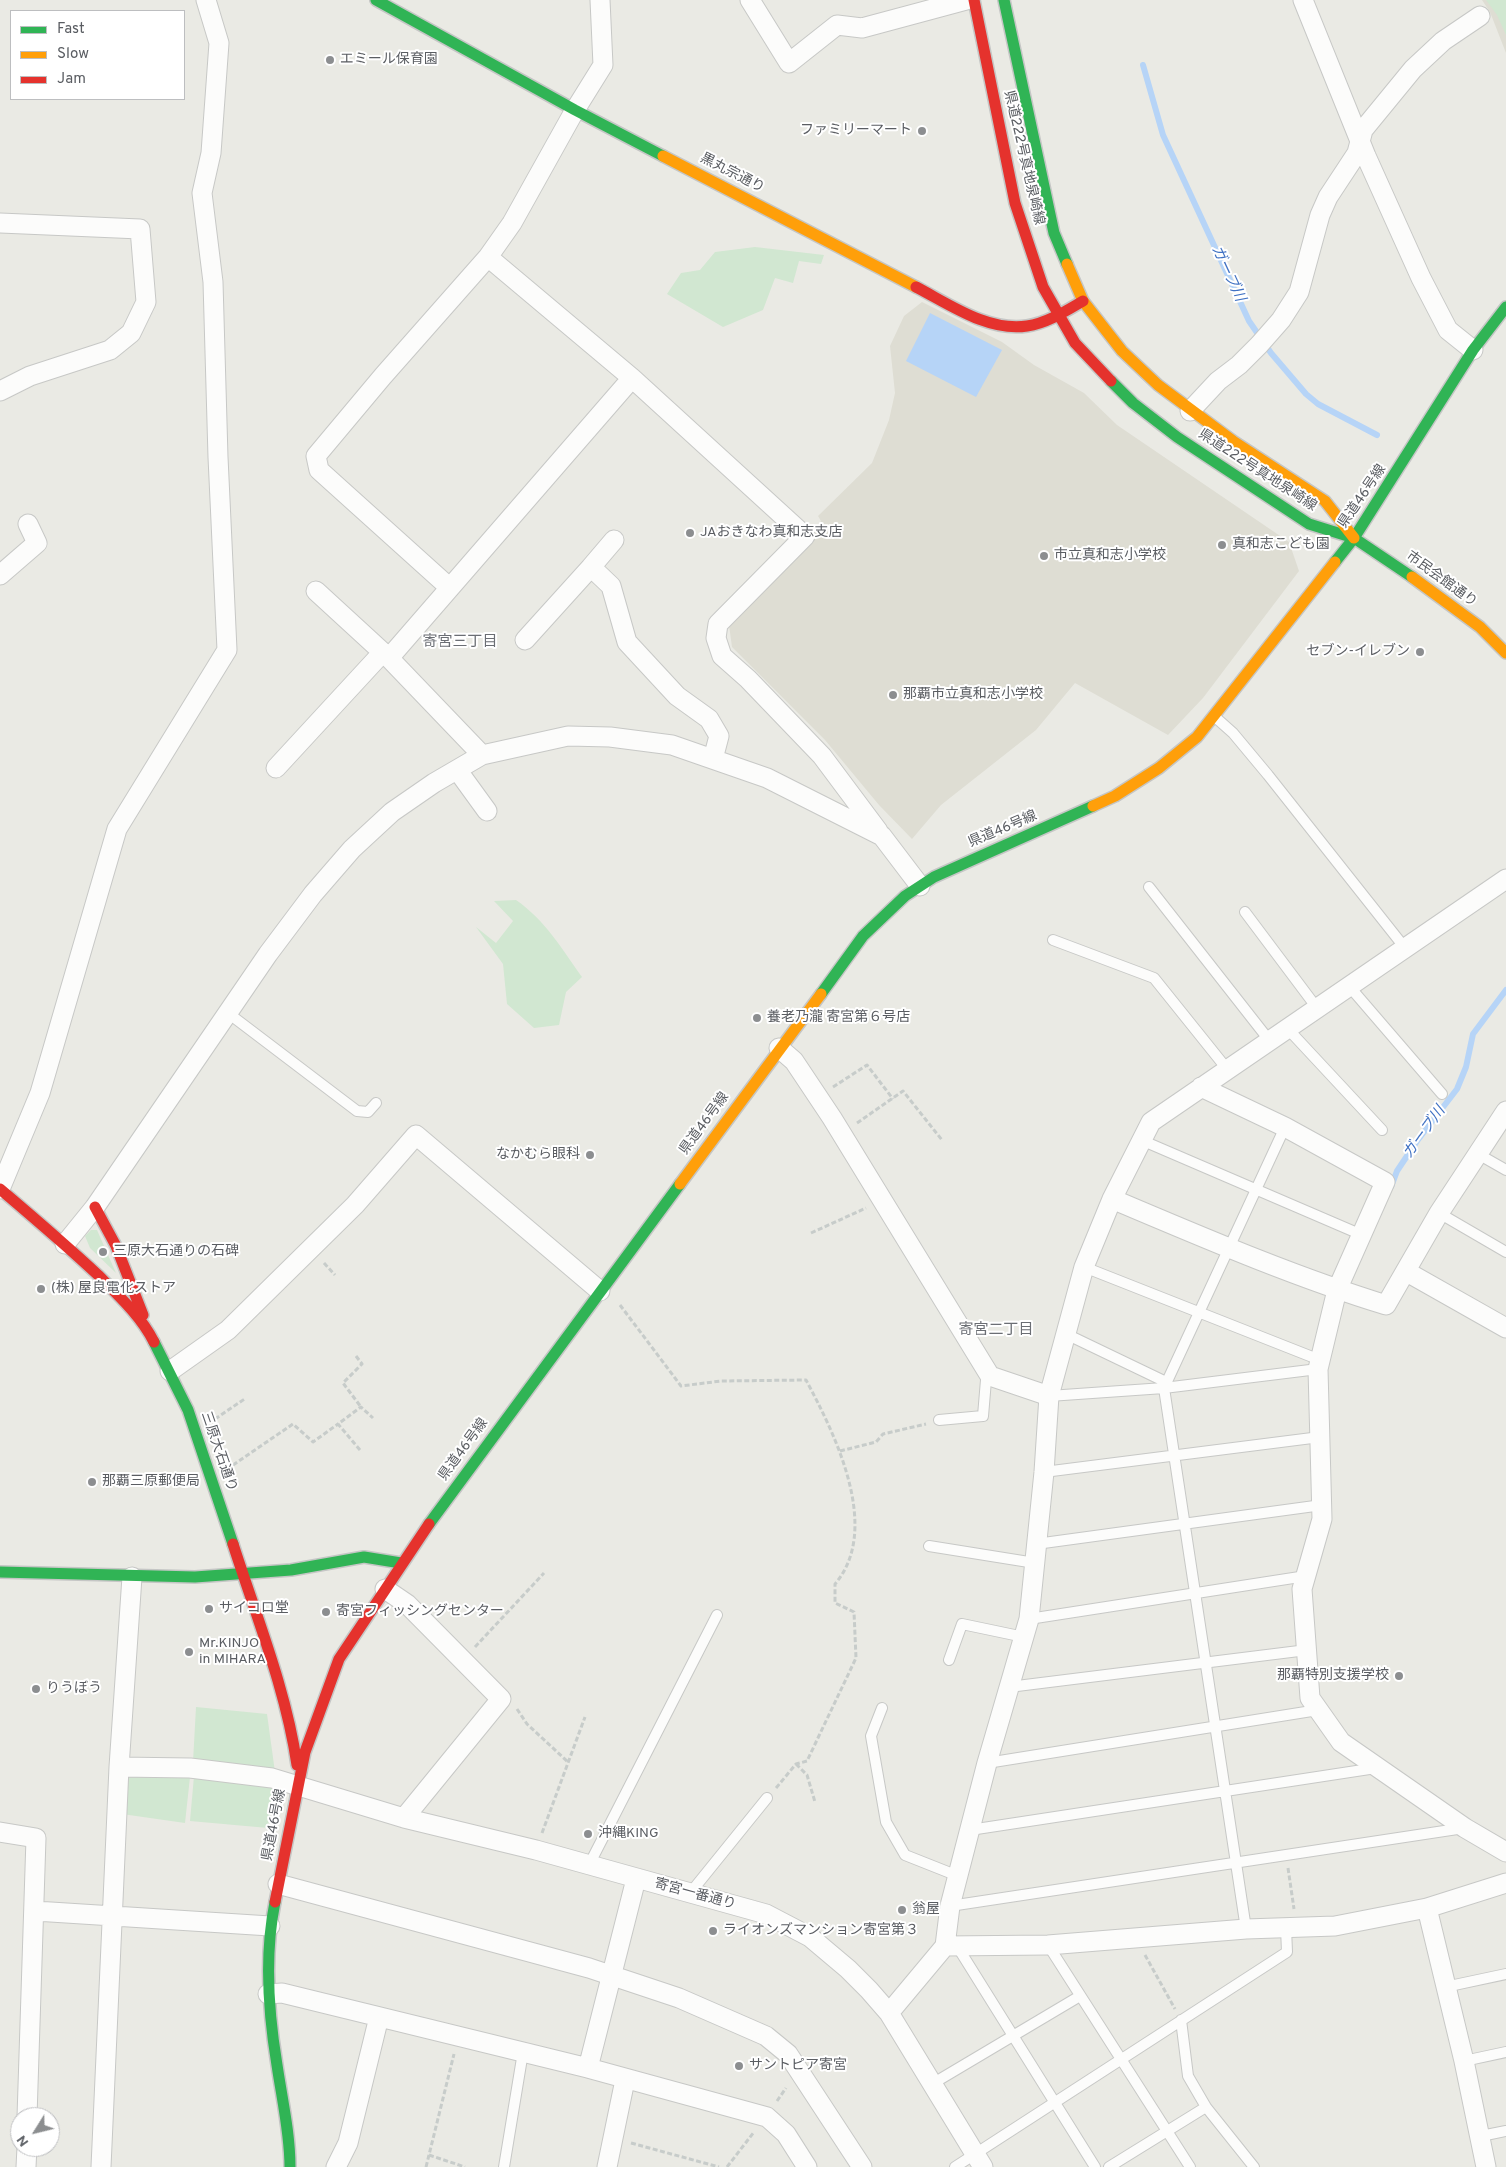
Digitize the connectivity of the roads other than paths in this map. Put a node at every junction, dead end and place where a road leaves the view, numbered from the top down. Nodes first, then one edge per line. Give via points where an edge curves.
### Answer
1 (206, 0) edge
2 (376, 0) edge
3 (600, 0) edge
4 (750, 0) edge
5 (966, 0) edge
6 (974, 0) edge
7 (1004, 0) edge
8 (1303, 0) edge
9 (1480, 16) dead end
10 (575, 110) junction
11 (1360, 140) junction
12 (0, 223) edge
13 (488, 257) junction
14 (1083, 301) junction
15 (1506, 307) edge
16 (1057, 315) junction
17 (1473, 350) junction
18 (632, 378) junction
19 (0, 391) edge
20 (1190, 411) junction
21 (28, 524) dead end
22 (1354, 538) junction
23 (614, 540) dead end
24 (591, 567) junction
25 (0, 575) edge
26 (450, 588) junction
27 (316, 591) dead end
28 (525, 640) dead end
29 (1506, 653) edge
30 (386, 655) junction
31 (1215, 717) junction
32 (482, 755) junction
33 (713, 759) junction
34 (276, 768) dead end
35 (458, 771) junction
36 (487, 811) dead end
37 (882, 836) junction
38 (1506, 879) edge
39 (920, 886) junction
40 (1148, 886) dead end
41 (1245, 912) dead end
42 (1053, 940) dead end
43 (1405, 948) junction
44 (1349, 986) junction
45 (1317, 1008) junction
46 (228, 1013) junction
47 (1287, 1028) junction
48 (1269, 1040) junction
49 (779, 1048) junction
50 (1227, 1069) junction
51 (1201, 1087) junction
52 (1442, 1094) dead end
53 (376, 1103) dead end
54 (1506, 1111) edge
55 (1284, 1127) junction
56 (1382, 1130) dead end
57 (1141, 1140) junction
58 (1478, 1154) junction
59 (1506, 1170) edge
60 (0, 1189) edge
61 (1256, 1189) junction
62 (1112, 1199) junction
63 (95, 1207) junction
64 (1439, 1213) junction
65 (1362, 1235) junction
66 (65, 1244) junction
67 (1228, 1248) junction
68 (1506, 1252) edge
69 (1084, 1267) junction
70 (1407, 1272) junction
71 (1337, 1290) junction
72 (600, 1291) junction
73 (1198, 1312) junction
74 (147, 1328) junction
75 (1506, 1328) edge
76 (1066, 1334) junction
77 (1319, 1364) junction
78 (170, 1371) junction
79 (990, 1376) junction
80 (1165, 1385) junction
81 (1049, 1396) junction
82 (939, 1420) road end
83 (1320, 1437) junction
84 (1174, 1456) junction
85 (1044, 1472) junction
86 (1322, 1505) junction
87 (1184, 1524) junction
88 (1036, 1544) junction
89 (928, 1546) dead end
90 (401, 1563) junction
91 (1035, 1563) junction
92 (0, 1572) edge
93 (242, 1574) junction
94 (1306, 1576) junction
95 (132, 1577) junction
96 (384, 1589) junction
97 (1195, 1593) junction
98 (717, 1615) dead end
99 (1030, 1619) junction
100 (1024, 1637) junction
101 (1307, 1650) junction
102 (949, 1660) dead end
103 (1205, 1662) junction
104 (1009, 1687) junction
105 (882, 1708) dead end
106 (1318, 1710) junction
107 (1215, 1726) junction
108 (987, 1763) junction
109 (119, 1767) junction
110 (1378, 1768) junction
111 (298, 1785) junction
112 (1225, 1791) junction
113 (767, 1798) road end
114 (404, 1818) junction
115 (1465, 1828) junction
116 (970, 1830) junction
117 (0, 1832) edge
118 (1506, 1852) edge
119 (1236, 1863) junction
120 (589, 1865) junction
121 (958, 1876) junction
122 (636, 1879) junction
123 (1506, 1883) edge
124 (278, 1884) junction
125 (691, 1892) junction
126 (950, 1906) junction
127 (1427, 1908) junction
128 (35, 1911) junction
129 (112, 1915) junction
130 (270, 1926) junction
131 (1292, 1927) junction
132 (1246, 1929) junction
133 (1048, 1945) junction
134 (951, 1946) junction
135 (1506, 1974) edge
136 (610, 1975) junction
137 (1445, 1987) junction
138 (268, 1994) junction
139 (1080, 1996) junction
140 (888, 2013) junction
141 (379, 2017) junction
142 (1181, 2020) junction
143 (1013, 2036) junction
144 (523, 2052) junction
145 (1506, 2052) edge
146 (1121, 2059) junction
147 (1464, 2061) junction
148 (588, 2068) junction
149 (625, 2080) junction
150 (932, 2084) junction
151 (1054, 2102) junction
152 (27, 2107) edge
153 (1206, 2107) junction
154 (1167, 2131) junction
155 (1506, 2131) edge
156 (1481, 2136) junction
157 (979, 2161) edge
158 (290, 2162) edge
159 (101, 2167) edge
160 (304, 2167) edge
161 (336, 2167) edge
162 (504, 2167) edge
163 (607, 2167) edge
164 (807, 2167) edge
165 (862, 2167) edge
166 (955, 2167) edge
167 (1095, 2167) edge
168 (1109, 2167) edge
169 (1190, 2167) edge
170 (1254, 2167) edge
171 (1486, 2167) edge

1 - 60 street via 219,43 210,153 202,193 213,282 227,650 117,829 40,1093
2 - 10 main road, 黒丸宗通り
3 - 10 street via 603,65
4 - 5 street via 789,63 837,25 862,28
6 - 16 main road, 県道222号真地泉崎線 via 1015,203 1033,261
7 - 14 main road, 県道222号真地泉崎線 via 1054,233
8 - 11 street
9 - 11 street via 1443,41 1413,69 1363,130
10 - 13 street via 512,223
10 - 16 main road, 黒丸宗通り via 991,324 1013,328 1028,326
11 - 17 street via 1448,330
11 - 20 street via 1357,154 1320,215 1299,292 1264,339
12 - 19 street via 140,229 146,302 131,333 110,350 30,376
13 - 18 street
13 - 26 street via 316,456 319,470
14 - 16 main road, 黒丸宗通り
14 - 20 main road, 県道222号真地泉崎線 via 1122,350
15 - 17 main road, 県道46号線
16 - 22 main road, 県道222号真地泉崎線 via 1075,343 1102,374 1177,437 1309,524
17 - 22 main road, 県道46号線
18 - 26 street
18 - 37 street via 805,536 718,624 716,638 722,656 822,756
20 - 22 main road, 県道222号真地泉崎線 via 1325,501
21 - 25 street via 38,543
22 - 29 main road, 市民会館通り via 1451,604
22 - 31 main road, 県道46号線
23 - 24 street
24 - 28 street
24 - 33 street via 611,586 627,642 677,696 708,719 719,736
26 - 30 street
27 - 30 street
30 - 32 street
30 - 34 street
31 - 39 main road, 県道46号線 via 1182,751 1115,796 948,870
31 - 43 lane via 1268,775
32 - 33 street via 568,736 672,744
32 - 35 street
33 - 37 street via 767,778
35 - 36 street
35 - 46 street via 392,812 352,849 313,894
37 - 39 street
38 - 43 street
39 - 49 main road, 県道46号線 via 886,912 863,936
40 - 48 lane
41 - 45 lane
42 - 50 lane via 1154,978
43 - 44 street
44 - 45 street
44 - 52 lane
45 - 47 street
46 - 53 lane via 357,1111 368,1112
46 - 63 street
47 - 48 street
47 - 56 lane
48 - 50 street
49 - 72 main road, 県道46号線
49 - 79 street via 794,1061 842,1134
50 - 51 street
51 - 55 street
51 - 57 street via 1151,1122
54 - 58 street
55 - 61 lane
55 - 65 street via 1385,1182
57 - 61 lane
57 - 62 street
58 - 59 lane
58 - 64 street
60 - 66 main road, 三原大石通り
61 - 65 lane
61 - 67 lane
62 - 67 street
62 - 69 street
63 - 66 street
63 - 74 main road via 133,1287
64 - 68 lane
64 - 70 street
65 - 71 street
66 - 74 main road, 三原大石通り
67 - 71 street
67 - 73 lane
69 - 73 lane
69 - 76 street
70 - 71 street via 1386,1306
70 - 75 street
71 - 77 street
72 - 78 street via 416,1134 355,1205 228,1330
72 - 90 main road, 県道46号線
73 - 77 lane
73 - 80 lane
74 - 78 main road, 三原大石通り
76 - 80 lane
76 - 81 street
77 - 80 lane
77 - 83 street
78 - 93 main road, 三原大石通り via 202,1448
79 - 81 street
79 - 82 lane via 986,1380 983,1416
80 - 81 lane
80 - 84 lane
81 - 85 street
83 - 84 lane
83 - 86 street
84 - 85 lane
84 - 87 lane
85 - 88 street
86 - 87 lane
86 - 94 street via 1322,1519
87 - 88 lane
87 - 97 lane
88 - 91 street
89 - 91 lane
90 - 93 main road via 364,1557 291,1570
90 - 96 main road, 県道46号線
91 - 99 street
92 - 95 main road
93 - 95 main road
93 - 111 main road, 三原大石通り via 288,1715
94 - 97 lane
94 - 101 street via 1302,1589
95 - 109 street
96 - 111 main road, 県道46号線 via 340,1659 314,1722
96 - 114 street via 407,1604 501,1700
97 - 99 lane
97 - 103 lane
98 - 120 lane
99 - 100 street
100 - 102 lane via 962,1624
100 - 104 street
101 - 103 lane
101 - 106 street via 1310,1698
103 - 104 lane
103 - 107 lane
104 - 108 street
105 - 121 lane via 871,1736 886,1822 905,1855
106 - 107 lane
106 - 110 street via 1341,1742
107 - 108 lane
107 - 112 lane
108 - 116 street
109 - 111 street, 寄宮一番通り via 190,1768 272,1778
109 - 129 street
110 - 112 lane
110 - 115 street
111 - 114 street, 寄宮一番通り
111 - 124 main road, 県道46号線
112 - 116 lane
112 - 119 lane
113 - 125 lane
114 - 120 street, 寄宮一番通り
115 - 118 street
115 - 119 lane
116 - 121 street
117 - 128 street via 36,1838
119 - 126 lane
119 - 132 lane
120 - 122 street, 寄宮一番通り
121 - 126 street
122 - 125 street, 寄宮一番通り
122 - 136 street
123 - 127 street
124 - 130 main road, 県道46号線
124 - 136 street
125 - 140 street, 寄宮一番通り via 766,1914 810,1937 848,1968
126 - 134 street
127 - 131 street via 1335,1926
127 - 137 street
128 - 129 street
128 - 152 street
129 - 130 street
129 - 159 street
130 - 138 main road, 県道46号線
131 - 132 street
131 - 142 lane via 1287,1952
132 - 133 street
133 - 134 street
133 - 139 lane
134 - 140 street
134 - 143 lane
135 - 137 lane
136 - 148 street
136 - 165 street via 679,1998 766,2036 788,2054
137 - 147 street
138 - 141 street via 282,1993
138 - 158 main road, 県道46号線
139 - 143 lane
139 - 146 lane
140 - 150 street, 寄宮一番通り
141 - 144 street
141 - 161 street via 348,2143
142 - 146 lane
142 - 153 lane via 1188,2076
143 - 150 lane
143 - 151 lane
144 - 148 street
144 - 162 lane
145 - 147 lane
146 - 151 lane
146 - 154 lane
147 - 156 street
148 - 149 street
149 - 163 street
149 - 164 street via 767,2117 786,2134
150 - 157 street, 寄宮一番通り
151 - 157 lane
151 - 167 lane
153 - 154 lane
153 - 170 lane
154 - 168 lane
154 - 169 lane
155 - 156 lane
156 - 171 street
157 - 166 lane
158 - 160 main road

